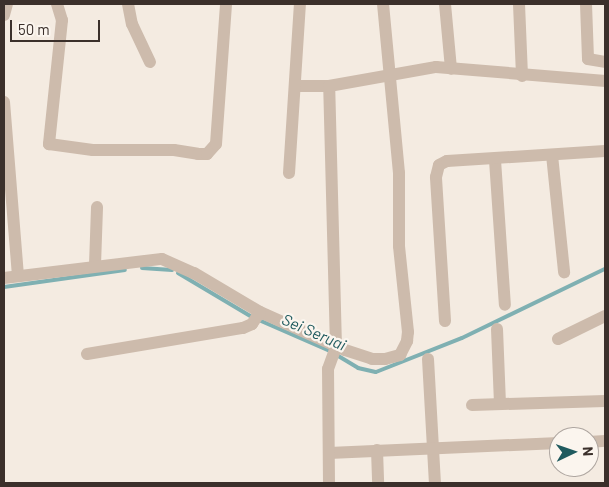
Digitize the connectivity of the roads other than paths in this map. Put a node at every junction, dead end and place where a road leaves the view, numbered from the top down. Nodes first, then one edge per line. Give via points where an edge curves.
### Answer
1 (6, 4) edge
2 (57, 4) edge
3 (128, 4) edge
4 (226, 4) edge
5 (300, 4) edge
6 (383, 4) edge
7 (445, 4) edge
8 (519, 4) edge
9 (586, 4) edge
10 (4, 15) edge
11 (150, 62) dead end
12 (605, 62) edge
13 (451, 68) junction
14 (390, 75) junction
15 (522, 76) junction
16 (605, 81) edge
17 (295, 86) junction
18 (329, 86) junction
19 (4, 102) edge
20 (605, 152) edge
21 (552, 155) junction
22 (495, 160) junction
23 (289, 173) dead end
24 (97, 207) dead end
25 (94, 265) junction
26 (564, 272) dead end
27 (18, 275) junction
28 (4, 278) edge
29 (505, 304) dead end
30 (605, 316) edge
31 (257, 317) junction
32 (445, 321) dead end
33 (497, 329) dead end
34 (558, 339) dead end
35 (334, 352) junction
36 (87, 354) dead end
37 (428, 359) dead end
38 (605, 401) edge
39 (500, 404) junction
40 (472, 405) dead end
41 (549, 443) edge
42 (434, 447) junction
43 (377, 450) junction
44 (329, 453) junction
45 (329, 483) edge
46 (378, 483) edge
47 (435, 483) edge

1 - 10 street
2 - 4 street via 62,20 49,144 92,150 174,150 207,154 216,144
3 - 11 street via 132,24
5 - 17 street
6 - 14 street
7 - 13 street
8 - 15 street
9 - 12 street via 588,59
13 - 14 street via 422,68
13 - 15 street
14 - 18 street
14 - 35 street via 399,174 399,246 407,341 400,355 385,360
15 - 16 street
17 - 18 street
17 - 23 street
18 - 35 street
19 - 27 street
20 - 21 street
21 - 22 street
21 - 26 street
22 - 29 street
22 - 32 street via 447,161 438,165 436,171
24 - 25 street
25 - 27 street
25 - 31 street via 162,259 175,262
27 - 28 street
30 - 34 street
31 - 35 street
31 - 36 street via 213,334
33 - 39 street
35 - 44 street via 328,369
37 - 42 street
38 - 39 street
39 - 40 street
41 - 42 street
42 - 43 street
42 - 47 street
43 - 44 street
43 - 46 street
44 - 45 street

